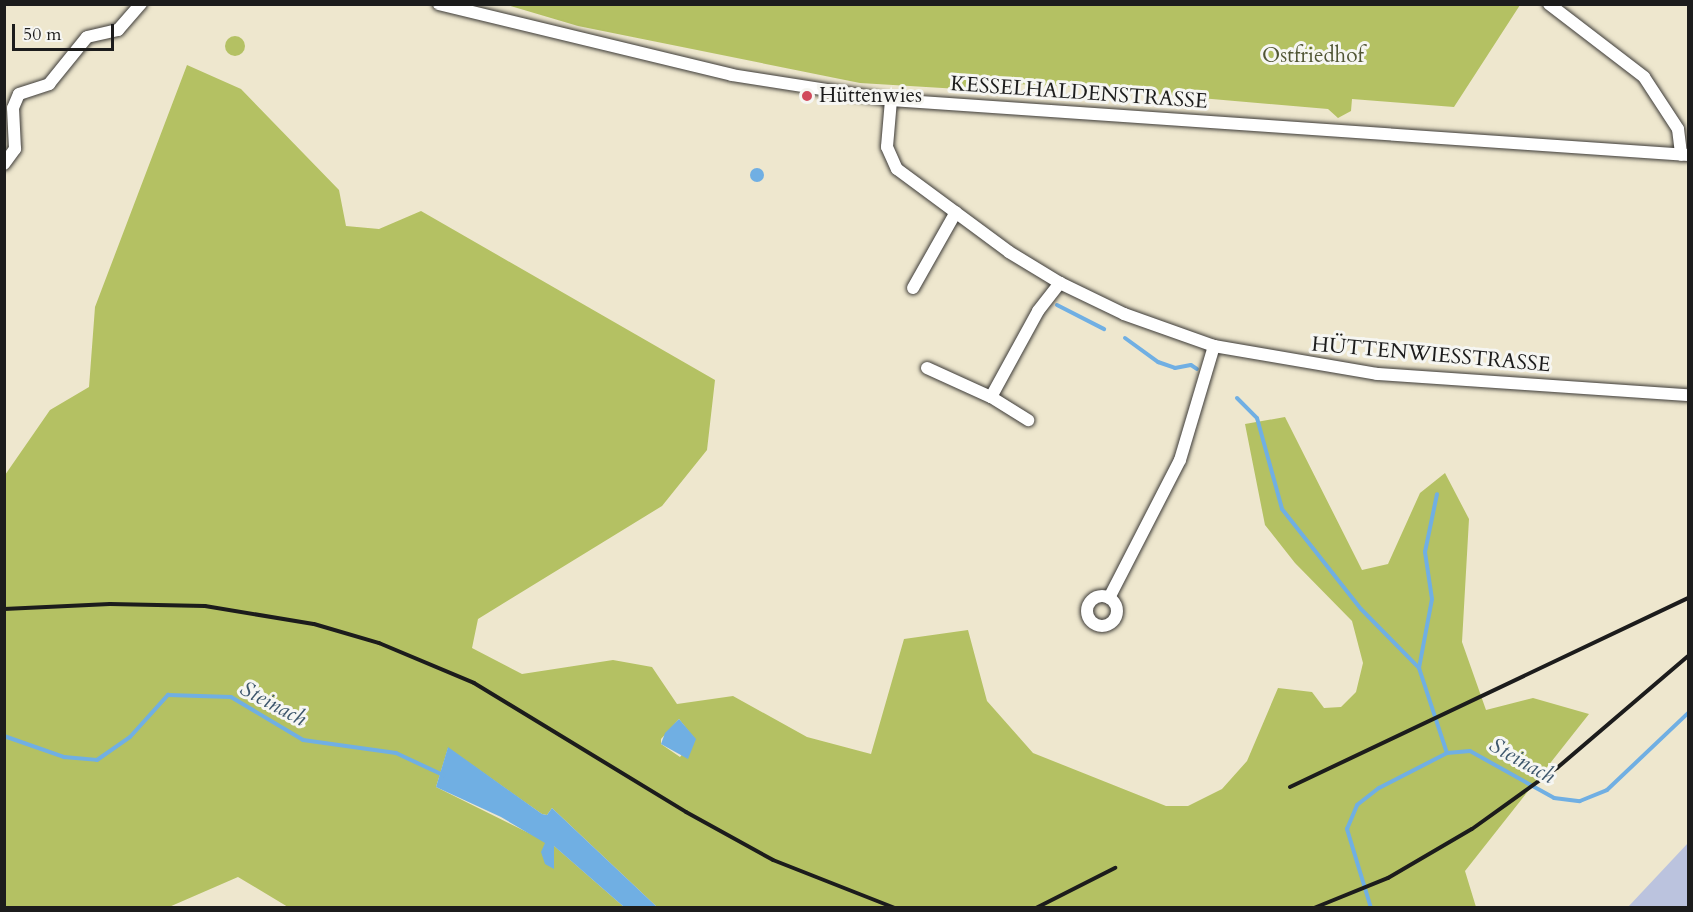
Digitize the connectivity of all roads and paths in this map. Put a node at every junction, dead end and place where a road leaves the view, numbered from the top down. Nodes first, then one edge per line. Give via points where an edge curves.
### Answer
1 (141, 4) edge
2 (439, 4) edge
3 (1549, 4) edge
4 (891, 100) junction
5 (1685, 155) edge
6 (4, 164) edge
7 (956, 212) junction
8 (1060, 283) junction
9 (913, 288) dead end
10 (1214, 346) junction
11 (927, 368) dead end
12 (1689, 395) edge
13 (991, 397) junction
14 (1028, 420) dead end
15 (1109, 598) dead end

1 - 6 street via 118,30 87,37 49,84 19,94 13,108 15,149
2 - 4 street, KESSELHALDENSTRASSE via 732,75
3 - 5 street via 1644,77 1678,129
4 - 5 street, KESSELHALDENSTRASSE
4 - 7 street, HÜTTENWIESSTRASSE via 887,136 890,159 897,169
7 - 8 street, HÜTTENWIESSTRASSE
7 - 9 street
8 - 10 street, HÜTTENWIESSTRASSE via 1124,314
8 - 13 street via 1038,311
10 - 12 street, HÜTTENWIESSTRASSE via 1377,374
10 - 15 street via 1180,460
11 - 13 street
13 - 14 street

